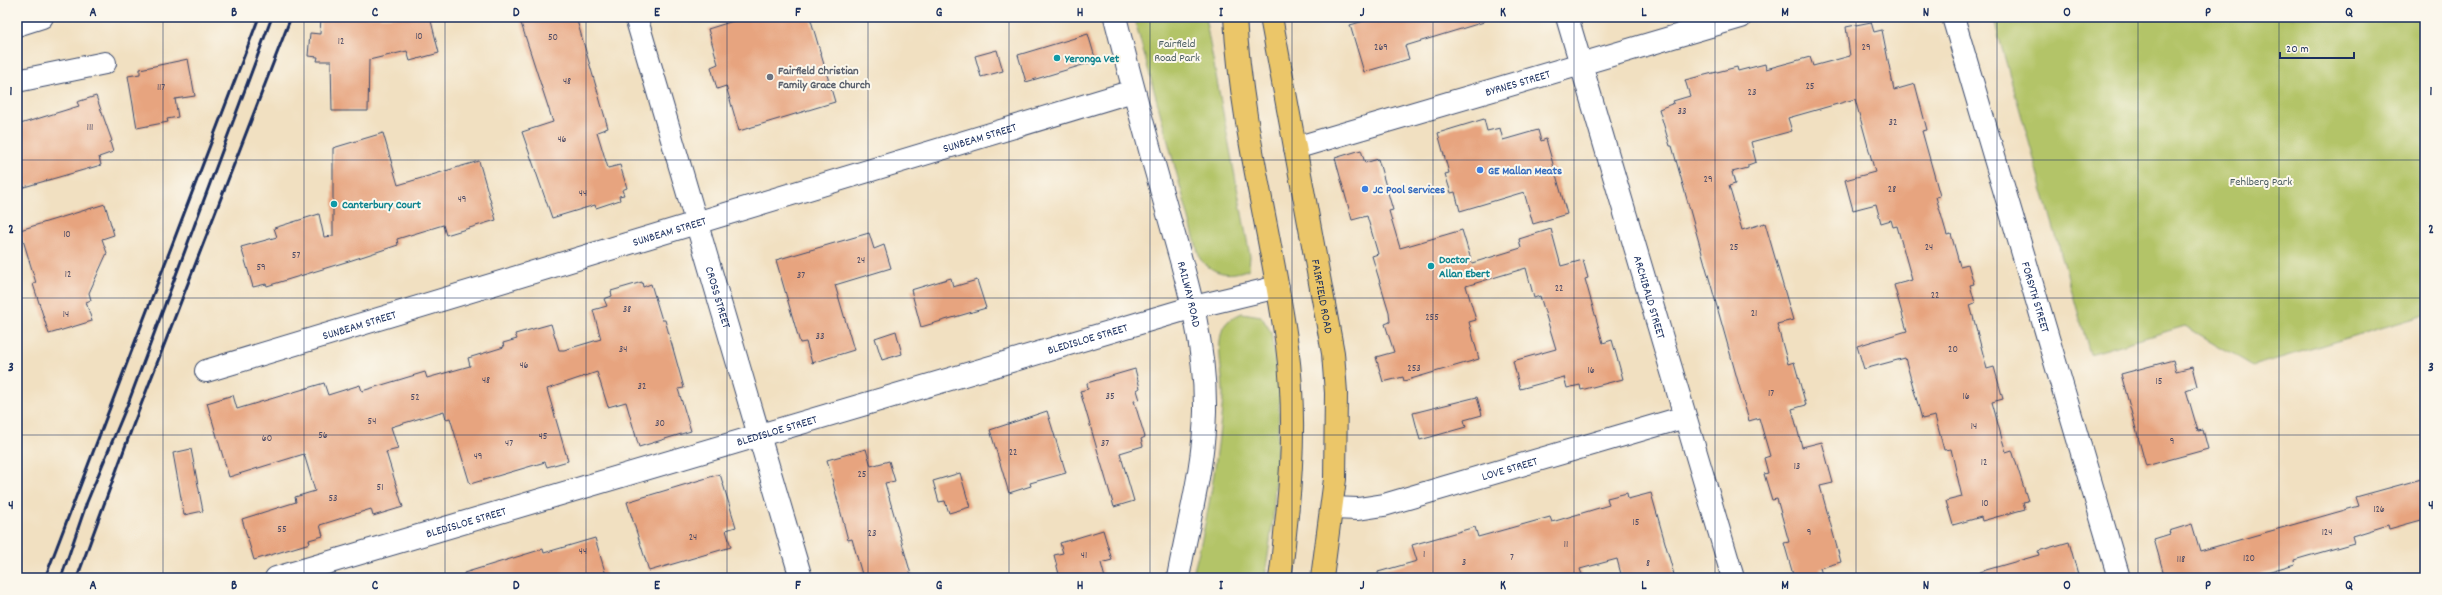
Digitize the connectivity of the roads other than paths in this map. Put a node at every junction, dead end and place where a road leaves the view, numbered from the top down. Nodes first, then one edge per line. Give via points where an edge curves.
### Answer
1 (42, 17) edge
2 (636, 17) edge
3 (1115, 17) edge
4 (1235, 17) edge
5 (1271, 17) edge
6 (1567, 17) edge
7 (1741, 17) edge
8 (1953, 17) edge
9 (17, 25) edge
10 (105, 63) dead end
11 (1580, 64) junction
12 (17, 81) edge
13 (1133, 91) junction
14 (1295, 148) junction
15 (696, 222) junction
16 (1278, 287) junction
17 (1194, 307) junction
18 (206, 371) dead end
19 (1685, 417) junction
20 (758, 435) junction
21 (1332, 508) junction
22 (276, 578) edge
23 (801, 578) edge
24 (1178, 578) edge
25 (1280, 578) edge
26 (1322, 578) edge
27 (1733, 578) edge
28 (2119, 578) edge

1 - 9 street
2 - 15 street, CROSS STREET
3 - 13 street, RAILWAY ROAD
4 - 16 main road via 1237,62 1243,101
5 - 14 main road, FAIRFIELD ROAD
6 - 11 street, ARCHIBALD STREET
7 - 11 street, BYRNES STREET
8 - 28 street, FORSYTH STREET
10 - 12 street
11 - 14 street, BYRNES STREET
11 - 19 street, ARCHIBALD STREET
13 - 15 street, SUNBEAM STREET
13 - 17 street, RAILWAY ROAD
14 - 21 main road, FAIRFIELD ROAD via 1333,353 1336,479
15 - 18 street, SUNBEAM STREET
15 - 20 street, CROSS STREET
16 - 17 street, BLEDISLOE STREET
16 - 25 main road via 1287,346 1293,425 1291,484
17 - 20 street, BLEDISLOE STREET
17 - 24 street, RAILWAY ROAD via 1202,357 1205,410 1203,444
19 - 21 street, LOVE STREET via 1384,505 1358,509
19 - 27 street, ARCHIBALD STREET
20 - 22 street, BLEDISLOE STREET
20 - 23 street, CROSS STREET
21 - 26 main road, FAIRFIELD ROAD

